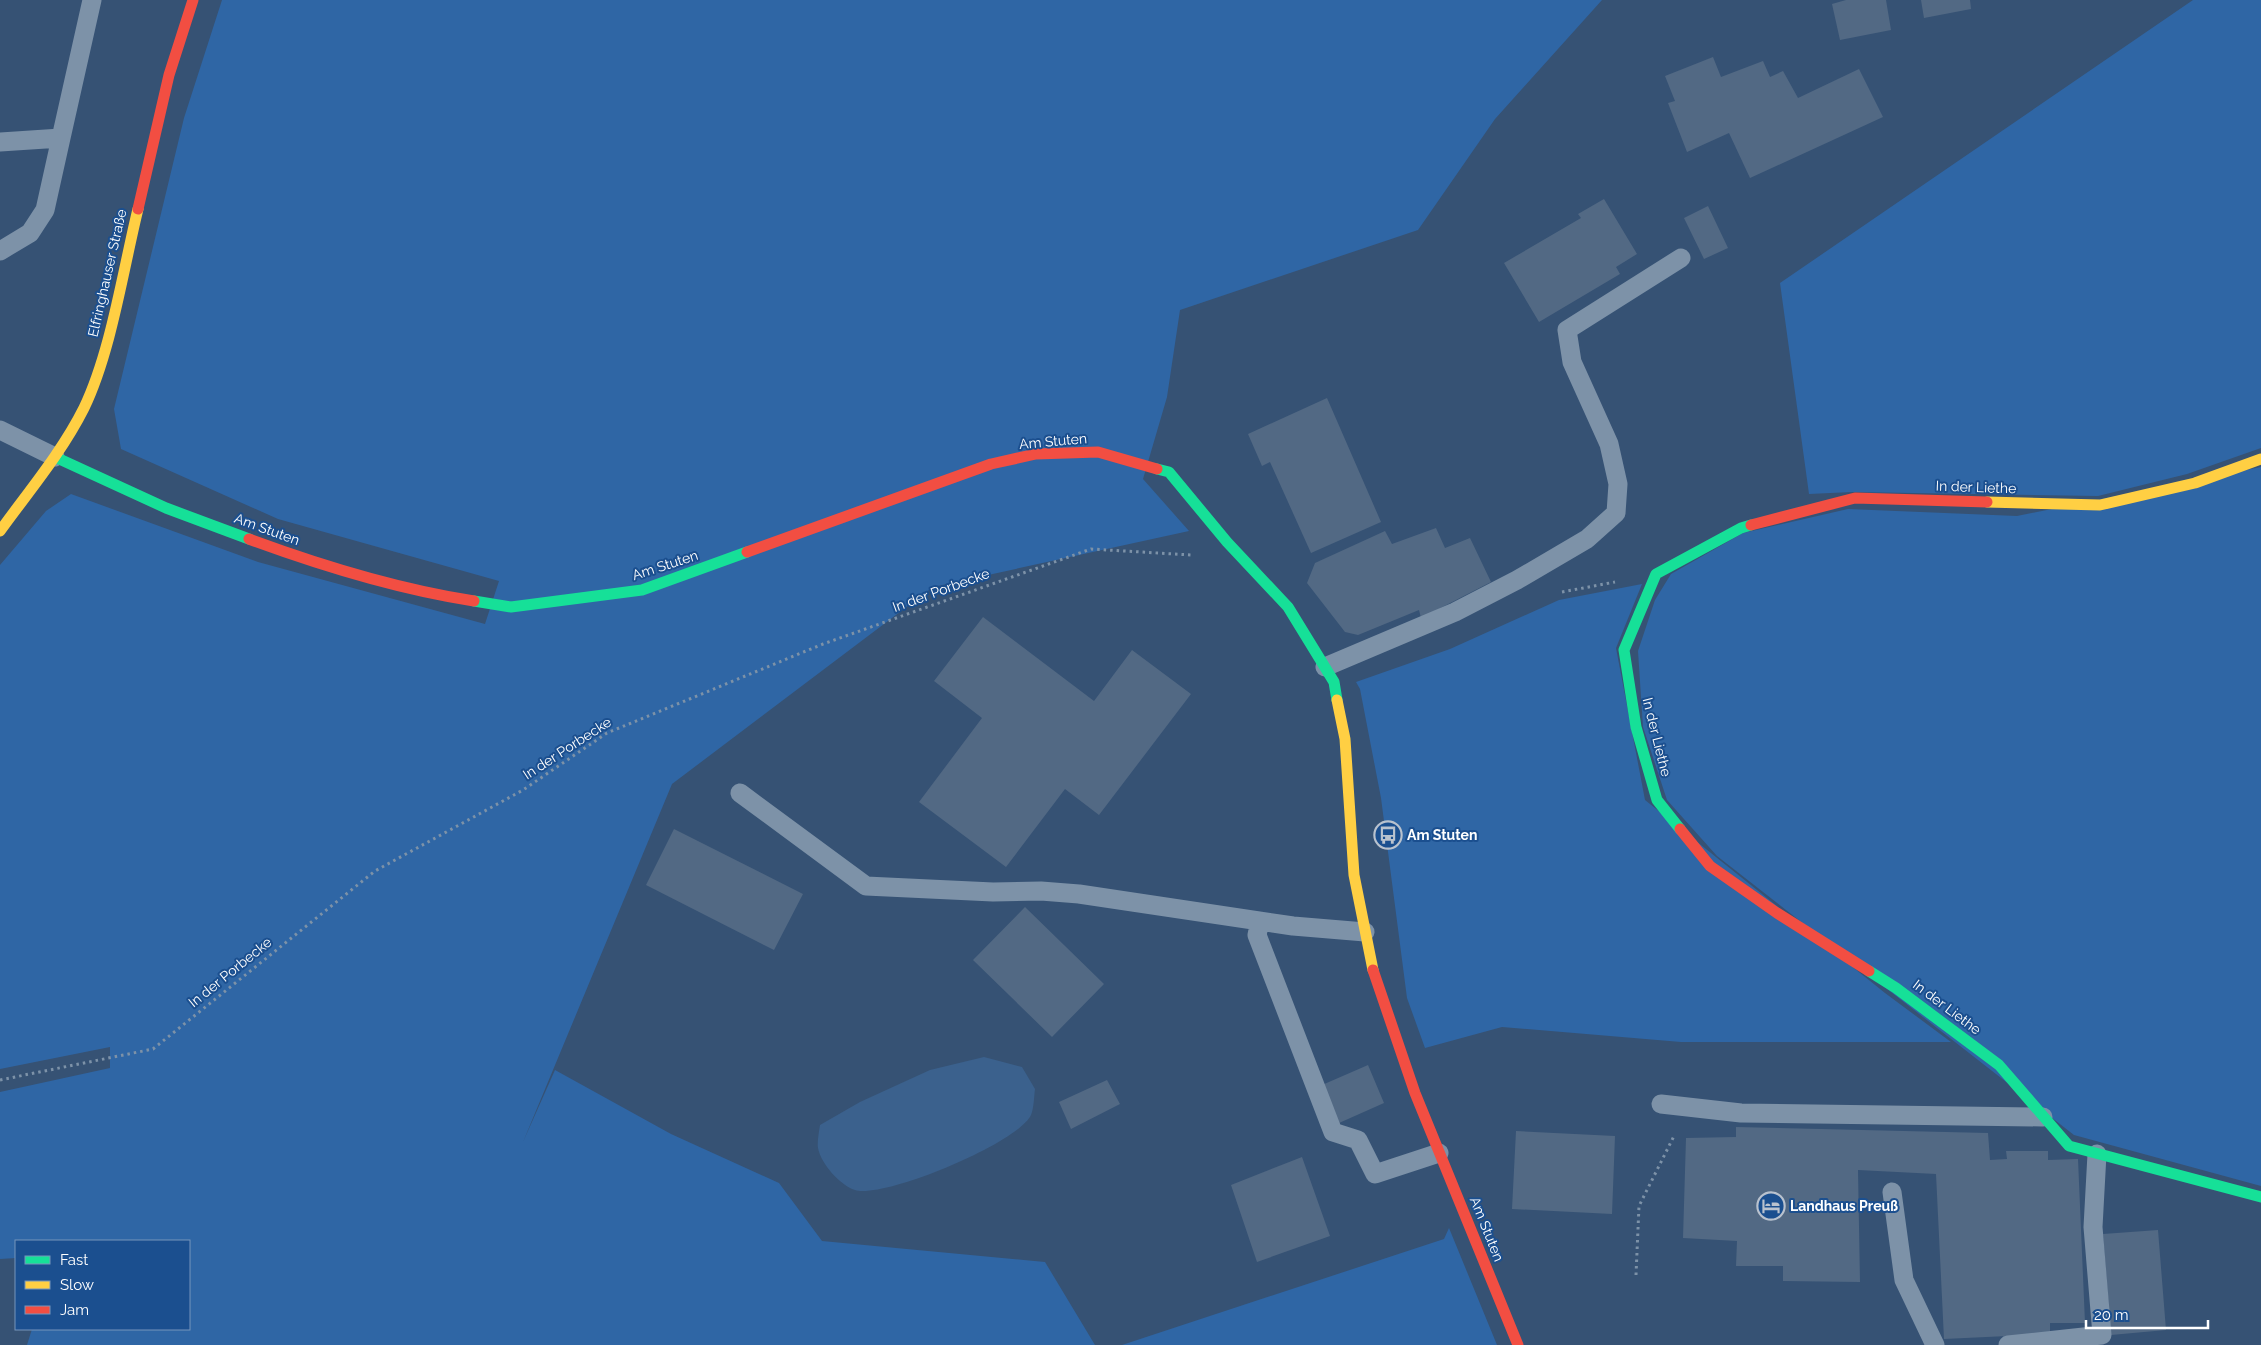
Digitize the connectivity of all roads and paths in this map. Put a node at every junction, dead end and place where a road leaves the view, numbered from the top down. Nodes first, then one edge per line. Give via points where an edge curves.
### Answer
1 (92, 0) edge
2 (193, 0) edge
3 (62, 138) junction
4 (0, 142) edge
5 (0, 250) edge
6 (1681, 258) dead end
7 (0, 430) edge
8 (55, 457) junction
9 (2261, 459) edge
10 (0, 531) edge
11 (1227, 542) junction
12 (1325, 668) junction
13 (740, 793) dead end
14 (1260, 921) junction
15 (1365, 932) junction
16 (0, 1080) edge
17 (1661, 1104) dead end
18 (1689, 1107) junction
19 (2044, 1116) junction
20 (1439, 1153) junction
21 (2097, 1154) junction
22 (1892, 1192) dead end
23 (2261, 1197) edge
24 (1636, 1275) dead end
25 (1518, 1345) edge
26 (1935, 1345) edge
27 (2008, 1345) edge

1 - 3 lane
2 - 8 street, Elfringhauser Straße via 169,75 104,351 84,406
3 - 4 lane
3 - 5 lane via 45,210 30,233
6 - 12 lane via 1566,330 1572,362 1609,444 1618,484 1616,513 1587,539 1517,580 1455,612
7 - 8 lane
8 - 10 street, Elfringhauser Straße
8 - 11 street, Am Stuten via 166,508 301,558 429,594 511,607 642,590 992,464 1036,454 1098,452 1169,472
9 - 19 street, In der Liethe via 2195,483 2100,505 1855,498 1741,528 1656,574 1624,650 1636,728 1657,800 1710,866 1777,914 1928,1011 1999,1065
11 - 12 street, Am Stuten via 1288,607
11 - 16 path, In der Porbecke via 1188,556 1091,549 822,644 607,733 523,790 375,870 153,1049
12 - 15 street, Am Stuten via 1334,682 1345,739 1354,875
13 - 14 lane via 866,886 1060,893
14 - 15 lane
14 - 20 lane via 1257,935 1333,1132 1358,1140 1374,1174
15 - 20 street, Am Stuten via 1370,962
17 - 18 lane
18 - 19 lane via 1741,1113
18 - 24 path via 1639,1206
19 - 21 street, In der Liethe via 2069,1146
20 - 25 street, Am Stuten
21 - 23 street, In der Liethe
21 - 27 lane via 2093,1227 2102,1335
22 - 26 lane via 1904,1280

